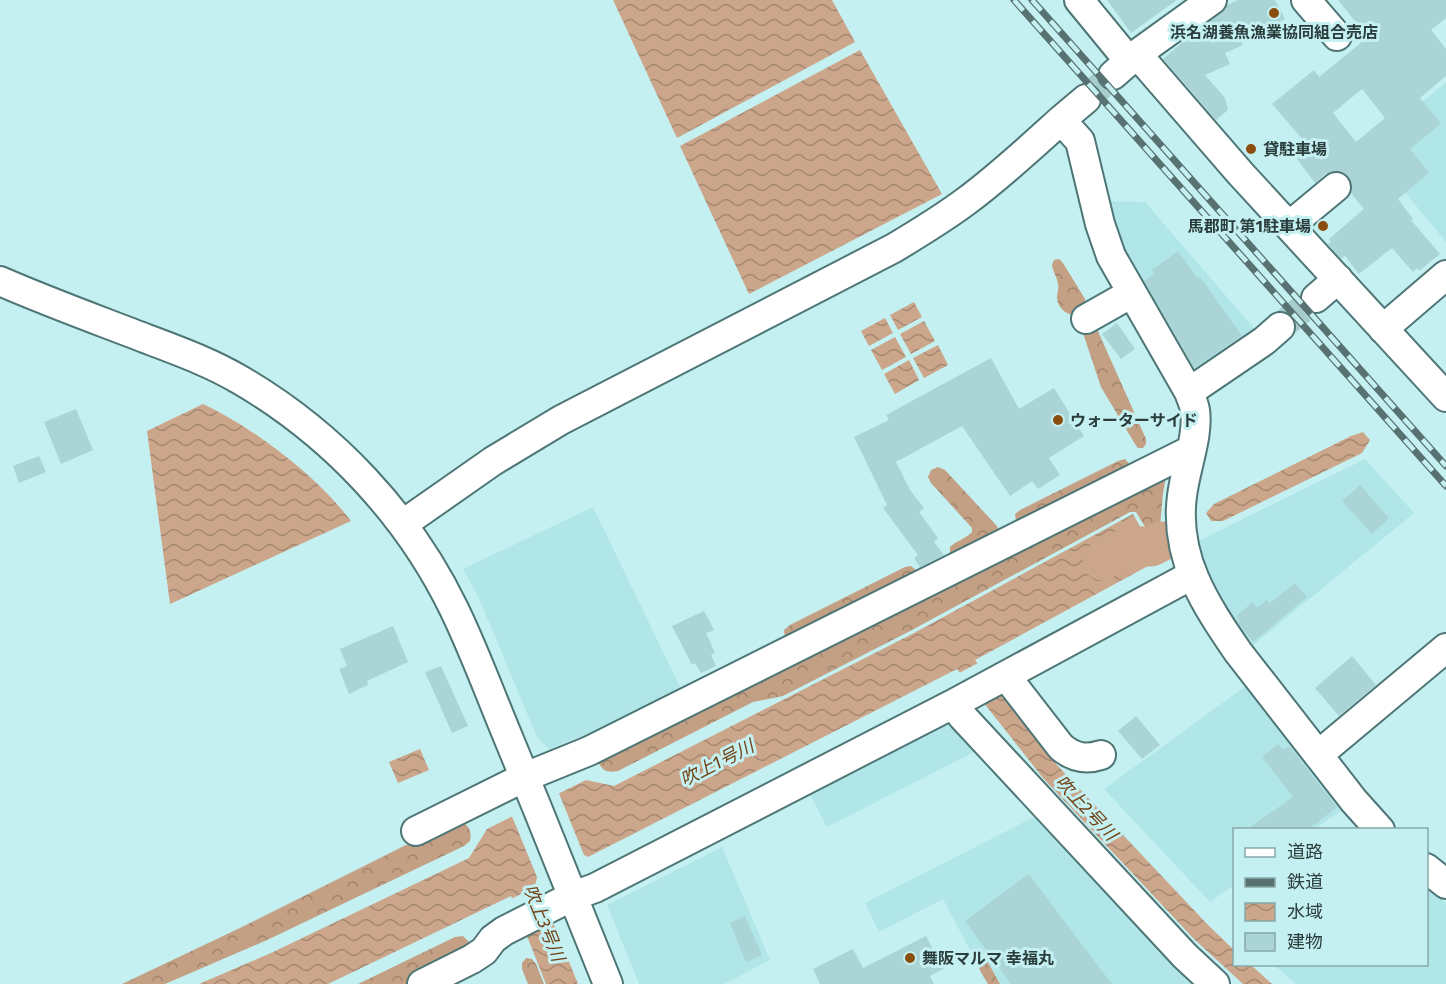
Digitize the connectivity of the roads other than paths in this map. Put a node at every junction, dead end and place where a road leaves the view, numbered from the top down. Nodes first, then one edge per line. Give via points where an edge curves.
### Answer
1 (1079, 0) edge
2 (1212, 0) edge
3 (1306, 0) edge
4 (1337, 36) dead end
5 (1126, 63) junction
6 (1086, 99) tunnel mouth
7 (1061, 120) junction
8 (1336, 187) dead end
9 (1289, 226) junction
10 (1446, 275) edge
11 (1338, 279) junction
12 (0, 281) edge
13 (1132, 293) junction
14 (1316, 298) tunnel mouth
15 (1086, 319) dead end
16 (1280, 327) tunnel mouth
17 (1383, 329) junction
18 (1440, 389) edge
19 (1189, 392) junction
20 (1193, 437) junction
21 (403, 525) junction
22 (1192, 575) junction
23 (1444, 654) edge
24 (1003, 678) junction
25 (962, 700) junction
26 (1101, 755) dead end
27 (1318, 755) junction
28 (530, 789) junction
29 (1378, 828) edge
30 (416, 831) dead end
31 (1428, 870) edge
32 (1446, 884) edge
33 (568, 885) junction
34 (422, 984) edge
35 (608, 984) edge
36 (1215, 984) edge

1 - 5 street
2 - 5 street
3 - 4 street
5 - 9 street
6 - 7 street
7 - 13 street via 1080,141 1105,240
7 - 21 street via 982,189 919,233 561,420 493,461
8 - 9 street
9 - 11 street
10 - 17 street
11 - 14 street
11 - 17 street
12 - 21 street via 203,361 241,381 313,430 345,459
13 - 15 street
13 - 19 street
16 - 19 street
17 - 18 street
19 - 20 street via 1195,408
20 - 22 street via 1180,515
20 - 28 street via 589,751
21 - 28 street via 454,609
22 - 24 street
22 - 27 street via 1238,652
23 - 27 street
24 - 25 street
24 - 26 street via 1068,753 1085,758
25 - 33 street via 595,888
25 - 36 street via 962,716
27 - 29 street
28 - 30 street
28 - 33 street
31 - 32 street
33 - 34 street via 547,909 504,931 472,959
33 - 35 street

